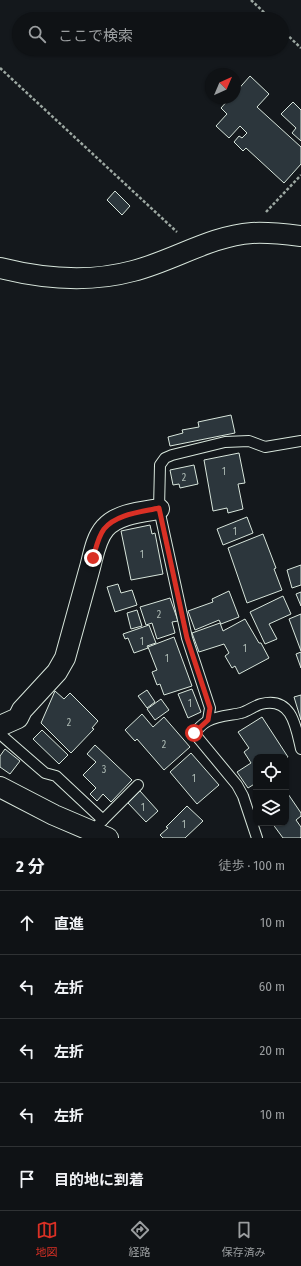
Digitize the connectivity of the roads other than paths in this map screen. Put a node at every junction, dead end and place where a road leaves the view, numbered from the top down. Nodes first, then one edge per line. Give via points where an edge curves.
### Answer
1 (301, 236) edge
2 (0, 268) edge
3 (301, 440) edge
4 (159, 508) junction
5 (208, 720) junction
6 (0, 726) edge
7 (0, 734) edge
8 (301, 750) edge
9 (138, 785) dead end
10 (0, 787) edge
11 (102, 830) edge
12 (257, 838) edge

1 - 2 street via 251,233 226,238 133,271 104,277 47,278
3 - 4 lane via 265,447 249,441 225,442 165,458 160,465
4 - 5 lane via 187,638 210,708
4 - 6 street via 130,514 105,528 99,538 65,658 57,672 22,710 18,718
5 - 8 lane via 243,712 260,704 281,704 292,717
5 - 12 lane via 194,733 237,785
7 - 11 lane via 38,767 56,776
9 - 11 lane
10 - 11 street via 54,815

